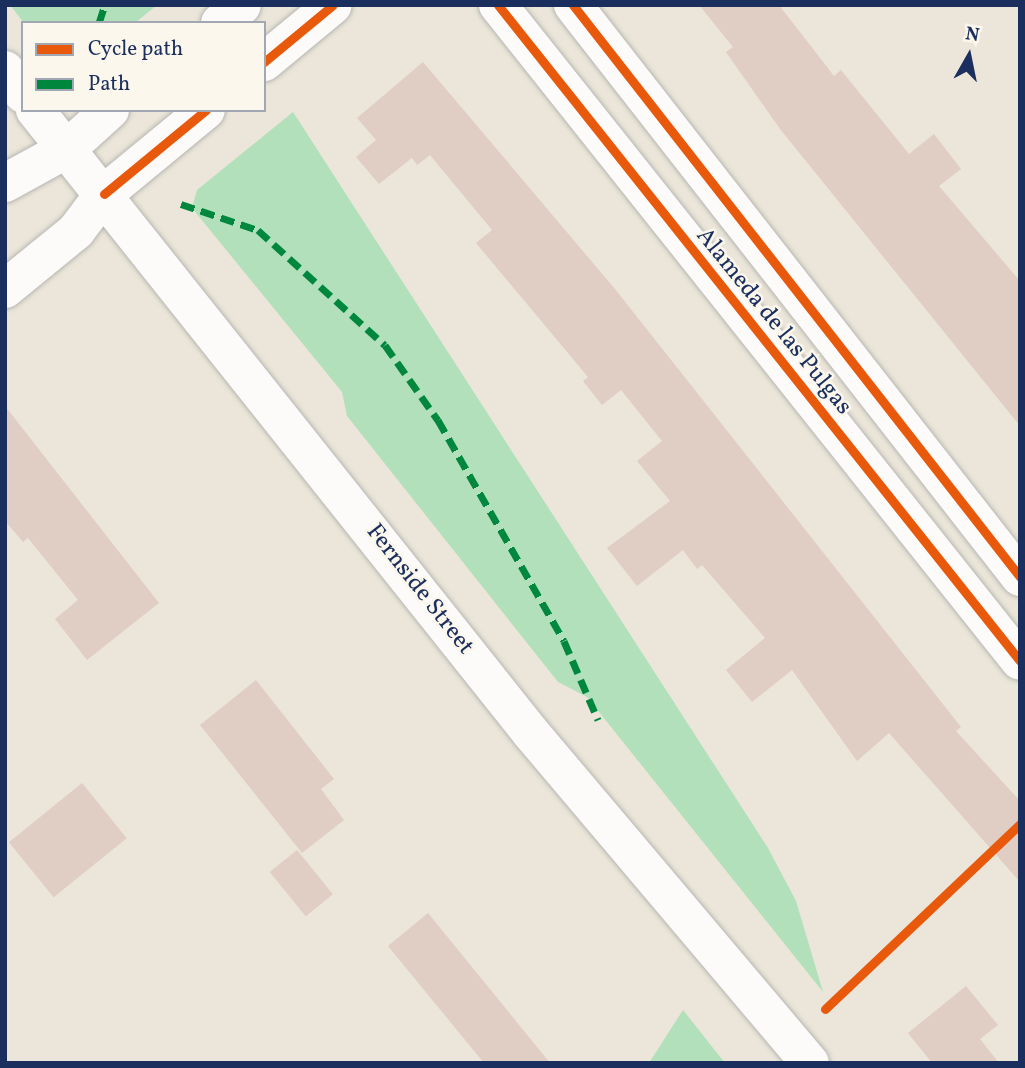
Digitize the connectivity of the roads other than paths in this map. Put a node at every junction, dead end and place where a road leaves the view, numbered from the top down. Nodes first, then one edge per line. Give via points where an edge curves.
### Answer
1 (242, 5) edge
2 (334, 5) edge
3 (498, 5) edge
4 (573, 5) edge
5 (222, 21) edge
6 (266, 60) edge
7 (5, 70) edge
8 (21, 91) edge
9 (37, 112) edge
10 (108, 112) edge
11 (204, 112) edge
12 (67, 149) junction
13 (5, 183) edge
14 (104, 194) junction
15 (5, 289) edge
16 (1020, 577) edge
17 (1020, 661) edge
18 (810, 1063) edge

1 - 5 street
2 - 6 street
3 - 17 street, Alameda de las Pulgas
4 - 16 street, Alameda de las Pulgas
7 - 8 street
9 - 12 street, Fernside Street
10 - 12 street
11 - 14 street
12 - 13 street
12 - 14 street, Fernside Street
14 - 15 street via 76,231
14 - 18 street, Fernside Street via 531,733

